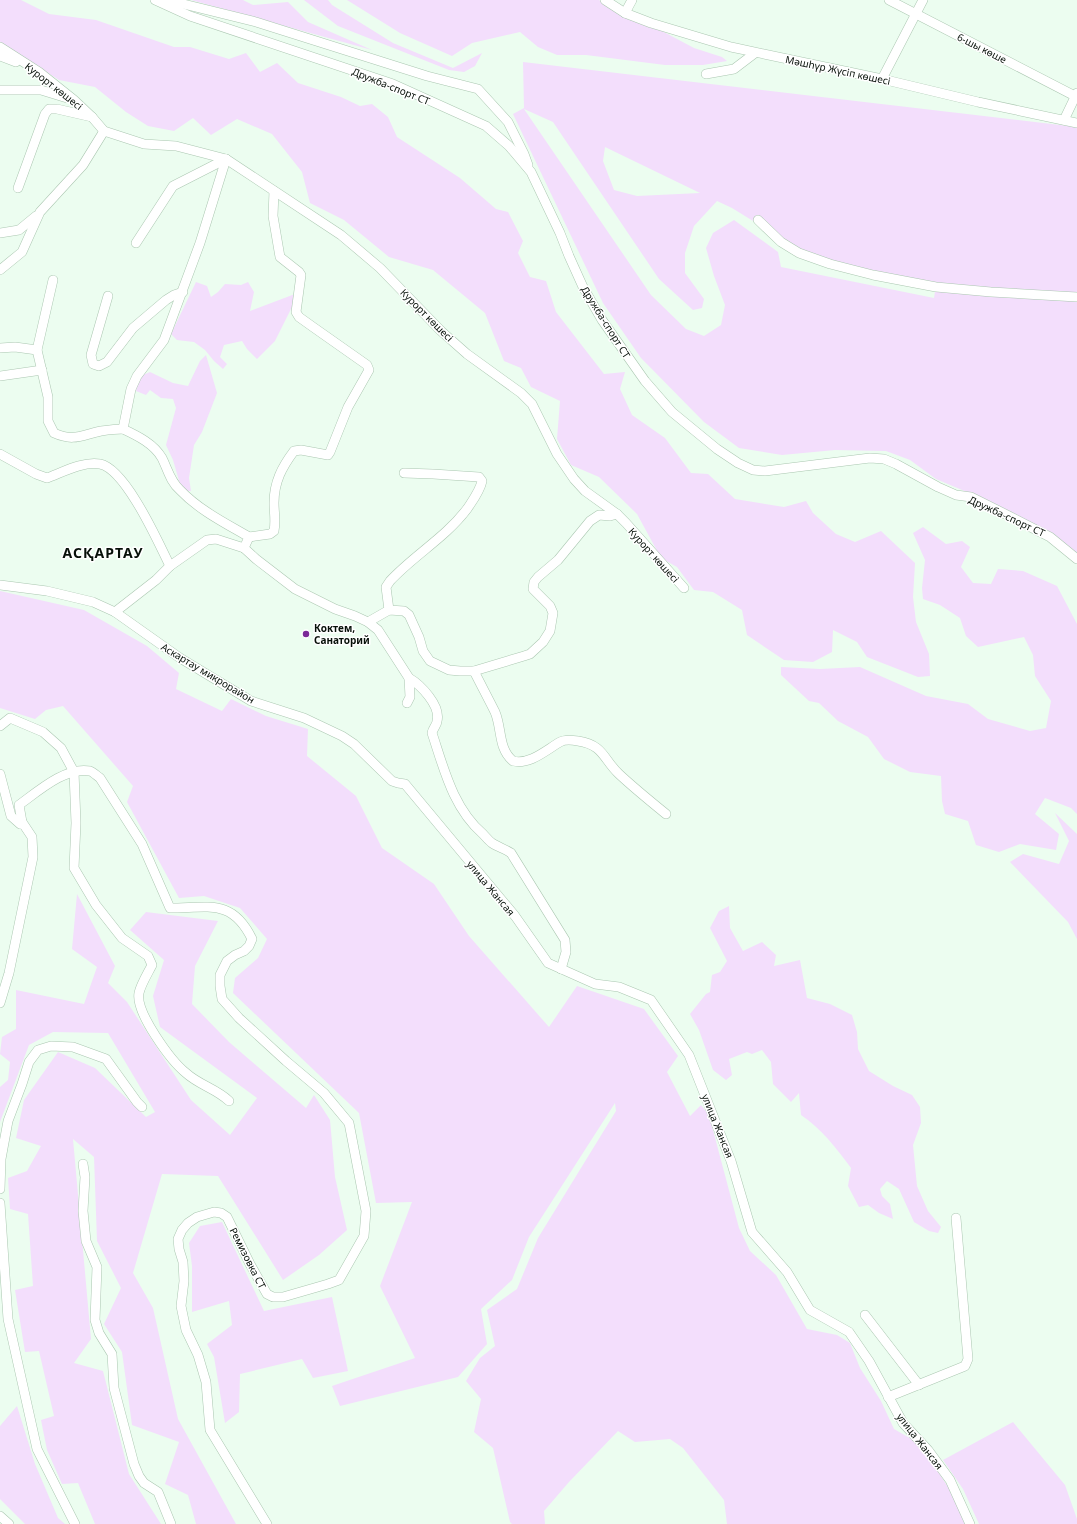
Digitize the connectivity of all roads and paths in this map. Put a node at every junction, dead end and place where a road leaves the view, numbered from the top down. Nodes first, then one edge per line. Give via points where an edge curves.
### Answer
1 (156, 0) edge
2 (167, 0) edge
3 (605, 0) edge
4 (632, 0) edge
5 (889, 0) edge
6 (923, 0) edge
7 (625, 13) junction
8 (916, 14) junction
9 (0, 47) edge
10 (755, 53) junction
11 (0, 56) edge
12 (30, 67) junction
13 (706, 74) dead end
14 (882, 79) junction
15 (0, 90) edge
16 (1076, 95) edge
17 (74, 100) junction
18 (92, 117) junction
19 (1064, 120) junction
20 (1077, 123) edge
21 (104, 131) junction
22 (226, 159) junction
23 (531, 172) junction
24 (18, 188) dead end
25 (274, 191) junction
26 (40, 212) junction
27 (758, 220) dead end
28 (0, 232) edge
29 (136, 243) dead end
30 (0, 270) edge
31 (54, 280) dead end
32 (182, 292) junction
33 (108, 296) dead end
34 (1077, 297) edge
35 (0, 348) edge
36 (37, 350) junction
37 (42, 370) junction
38 (0, 376) edge
39 (123, 429) junction
40 (0, 454) edge
41 (404, 473) dead end
42 (617, 514) junction
43 (249, 536) junction
44 (244, 548) junction
45 (1077, 559) edge
46 (170, 566) junction
47 (0, 586) edge
48 (684, 588) dead end
49 (389, 610) junction
50 (115, 612) junction
51 (368, 622) junction
52 (474, 671) junction
53 (409, 678) junction
54 (407, 703) dead end
55 (0, 726) edge
56 (74, 772) junction
57 (0, 774) edge
58 (406, 785) joint
59 (666, 814) dead end
60 (22, 822) junction
61 (561, 969) junction
62 (0, 1003) edge
63 (229, 1101) dead end
64 (142, 1107) dead end
65 (83, 1164) dead end
66 (0, 1188) edge
67 (0, 1203) edge
68 (0, 1210) edge
69 (956, 1218) dead end
70 (865, 1315) dead end
71 (919, 1384) junction
72 (888, 1397) junction
73 (0, 1516) edge
74 (9, 1524) edge
75 (75, 1524) edge
76 (172, 1524) edge
77 (267, 1524) edge
78 (970, 1524) edge

1 - 23 street, Дружба-спорт СТ via 190,16 394,84 486,126 509,146
2 - 23 street via 256,22 427,76 478,89 508,122
3 - 7 street, Мәшhүр Жүсіп көшесі
4 - 7 street
5 - 8 street, 6-шы көше
6 - 8 street
7 - 10 street, Мәшhүр Жүсіп көшесі
8 - 14 street
8 - 16 street, 6-шы көше
9 - 12 street, Курорт көшесі
10 - 13 street via 734,69
10 - 14 street, Мәшhүр Жүсіп көшесі
11 - 12 street
12 - 17 street, Курорт көшесі
14 - 19 street, Мәшhүр Жүсіп көшесі
15 - 17 street via 41,90
16 - 19 street
17 - 18 street, Курорт көшесі
18 - 21 street, Курорт көшесі
18 - 24 street via 49,109
19 - 20 street, Мәшhүр Жүсіп көшесі
21 - 22 street, Курорт көшесі via 144,144 176,146
21 - 26 street via 83,164
22 - 25 street, Курорт көшесі
22 - 29 street via 173,186
22 - 32 street
23 - 45 street, Дружба-спорт СТ via 568,256 602,320 645,381 672,412 717,449 753,470 765,471 870,458 884,459 938,487 956,495 971,497 1043,533
25 - 42 street, Курорт көшесі via 340,235 380,268 467,354 521,393 532,404 557,454 574,479 585,491
25 - 43 street via 274,216 280,257 301,276 296,312 299,317 367,365 368,370 348,407 328,455 294,451 283,465 276,482 274,531 270,534
26 - 28 street via 19,230
26 - 30 street via 22,252
27 - 34 street via 781,242 799,253 873,275 936,287
31 - 36 street
32 - 33 street via 174,294 133,328 107,362 99,366 93,364 91,355
32 - 39 street via 164,340 137,376 131,389
35 - 36 street via 19,347
36 - 37 street
37 - 38 street
37 - 39 street via 48,397 48,421 54,433 69,438
39 - 43 street via 149,443 161,457 171,480 190,500
40 - 46 street via 48,478 77,467 104,465 124,483 134,497
41 - 49 street via 463,475 479,477 482,481 473,501 461,518 390,581 386,587
42 - 48 street, Курорт көшесі
42 - 52 street via 599,515 590,521 558,560 534,582 533,589 550,606 553,614 550,631 543,642 530,654
43 - 44 street
44 - 46 street via 216,539 208,540
44 - 51 street via 295,589
46 - 50 street
47 - 50 street, Аскартау микрорайон via 47,591 93,602
49 - 51 street
49 - 52 street via 404,611 409,615 423,651 430,661 449,670
50 - 58 street, Аскартау микрорайон via 180,658 251,701 304,718 342,736 392,780
51 - 53 street via 378,630
52 - 59 street via 495,714 501,742 513,761 527,761 566,740 592,745 602,752 619,774
53 - 54 street via 410,697
53 - 61 street via 424,688 433,702 438,716 432,733 459,805 472,824 492,843 511,853 565,940 566,952
55 - 56 street via 10,718 43,732 61,748
56 - 60 street via 49,782 19,805
56 - 63 street via 74,868 96,905 122,938 148,956 152,965 139,993 140,1005 159,1041 186,1074 222,1094
56 - 77 street, Ремизовка СТ via 91,771 100,778 142,844 170,908 219,908 238,918 245,926 252,939 244,951 227,961 220,974 222,999 280,1056 324,1093 349,1123 366,1211 364,1236 339,1280 283,1297 267,1294 227,1217 221,1213 214,1212 197,1217 188,1223 178,1239 184,1281 181,1306 186,1330 198,1355 206,1382 210,1430
57 - 60 street via 11,816 20,824
58 - 61 street, улица Жансая via 515,916 548,963
60 - 62 street via 32,836 34,857
61 - 72 street, улица Жансая via 595,984 619,988 651,1000 689,1055 732,1161 752,1232 787,1272 810,1310 849,1332 869,1361
64 - 66 street via 106,1059 73,1047 50,1046 38,1050 28,1062 8,1121 0,1159
65 - 76 street via 86,1241 98,1267 95,1320 99,1333 112,1354 114,1388 134,1464 144,1483 158,1492
67 - 68 street
68 - 75 street via 8,1319 37,1449
69 - 71 street via 968,1359 965,1366
70 - 71 street
71 - 72 street
72 - 78 street, улица Жансая via 903,1423 928,1450 950,1480
73 - 74 street

